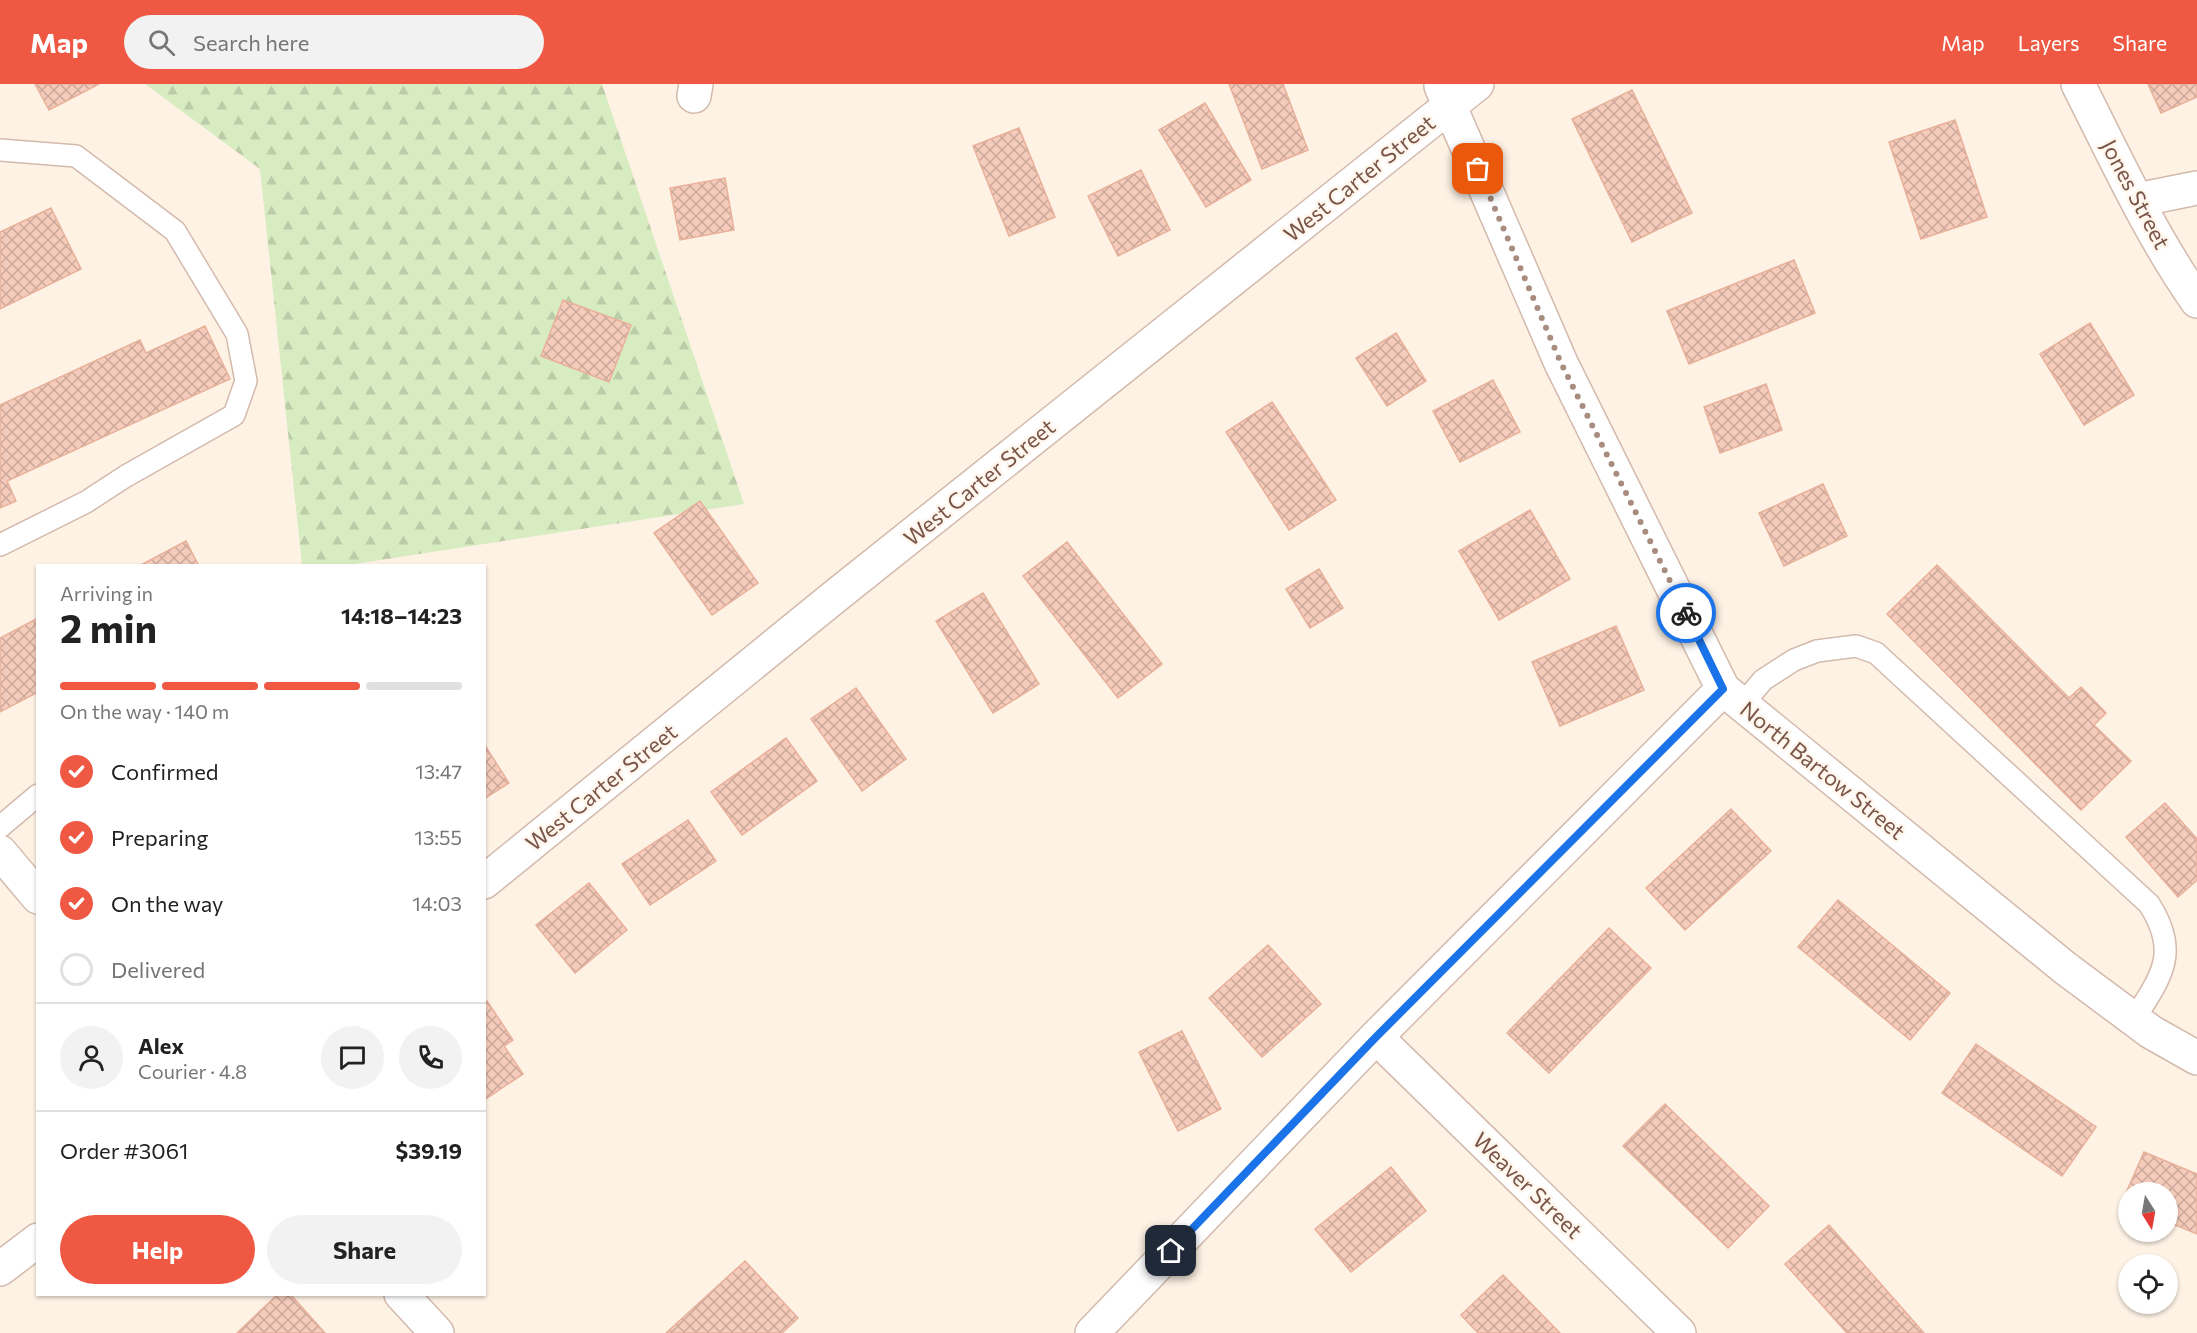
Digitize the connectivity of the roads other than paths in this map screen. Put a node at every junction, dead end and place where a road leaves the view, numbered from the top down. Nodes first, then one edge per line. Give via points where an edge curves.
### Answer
1 (1476, 84) edge
2 (2078, 84) edge
3 (1445, 94) edge
4 (0, 150) edge
5 (2197, 188) edge
6 (2137, 200) junction
7 (2197, 301) edge
8 (0, 545) edge
9 (1733, 697) junction
10 (36, 797) edge
11 (0, 827) edge
12 (0, 852) edge
13 (486, 880) edge
14 (36, 895) edge
15 (2134, 1019) junction
16 (1376, 1037) junction
17 (2197, 1058) edge
18 (36, 1242) edge
19 (0, 1269) edge
20 (403, 1296) edge
21 (437, 1333) edge
22 (1092, 1333) edge
23 (1680, 1333) edge

1 - 3 street, West Carter Street
2 - 6 street, Jones Street
3 - 9 street, North Bartow Street via 1561,363
3 - 13 street, West Carter Street
4 - 8 lane via 76,156 175,231 237,334 246,381 234,415 86,502
5 - 6 street
6 - 7 street, Jones Street
9 - 15 street, North Bartow Street via 2065,968
9 - 15 lane via 1794,660 1817,651 1856,646 1875,653 2149,904 2161,922 2164,966
9 - 16 street
10 - 11 lane
12 - 14 street
15 - 17 street, North Bartow Street
16 - 22 street
16 - 23 street, Weaver Street
18 - 19 street
20 - 21 street

